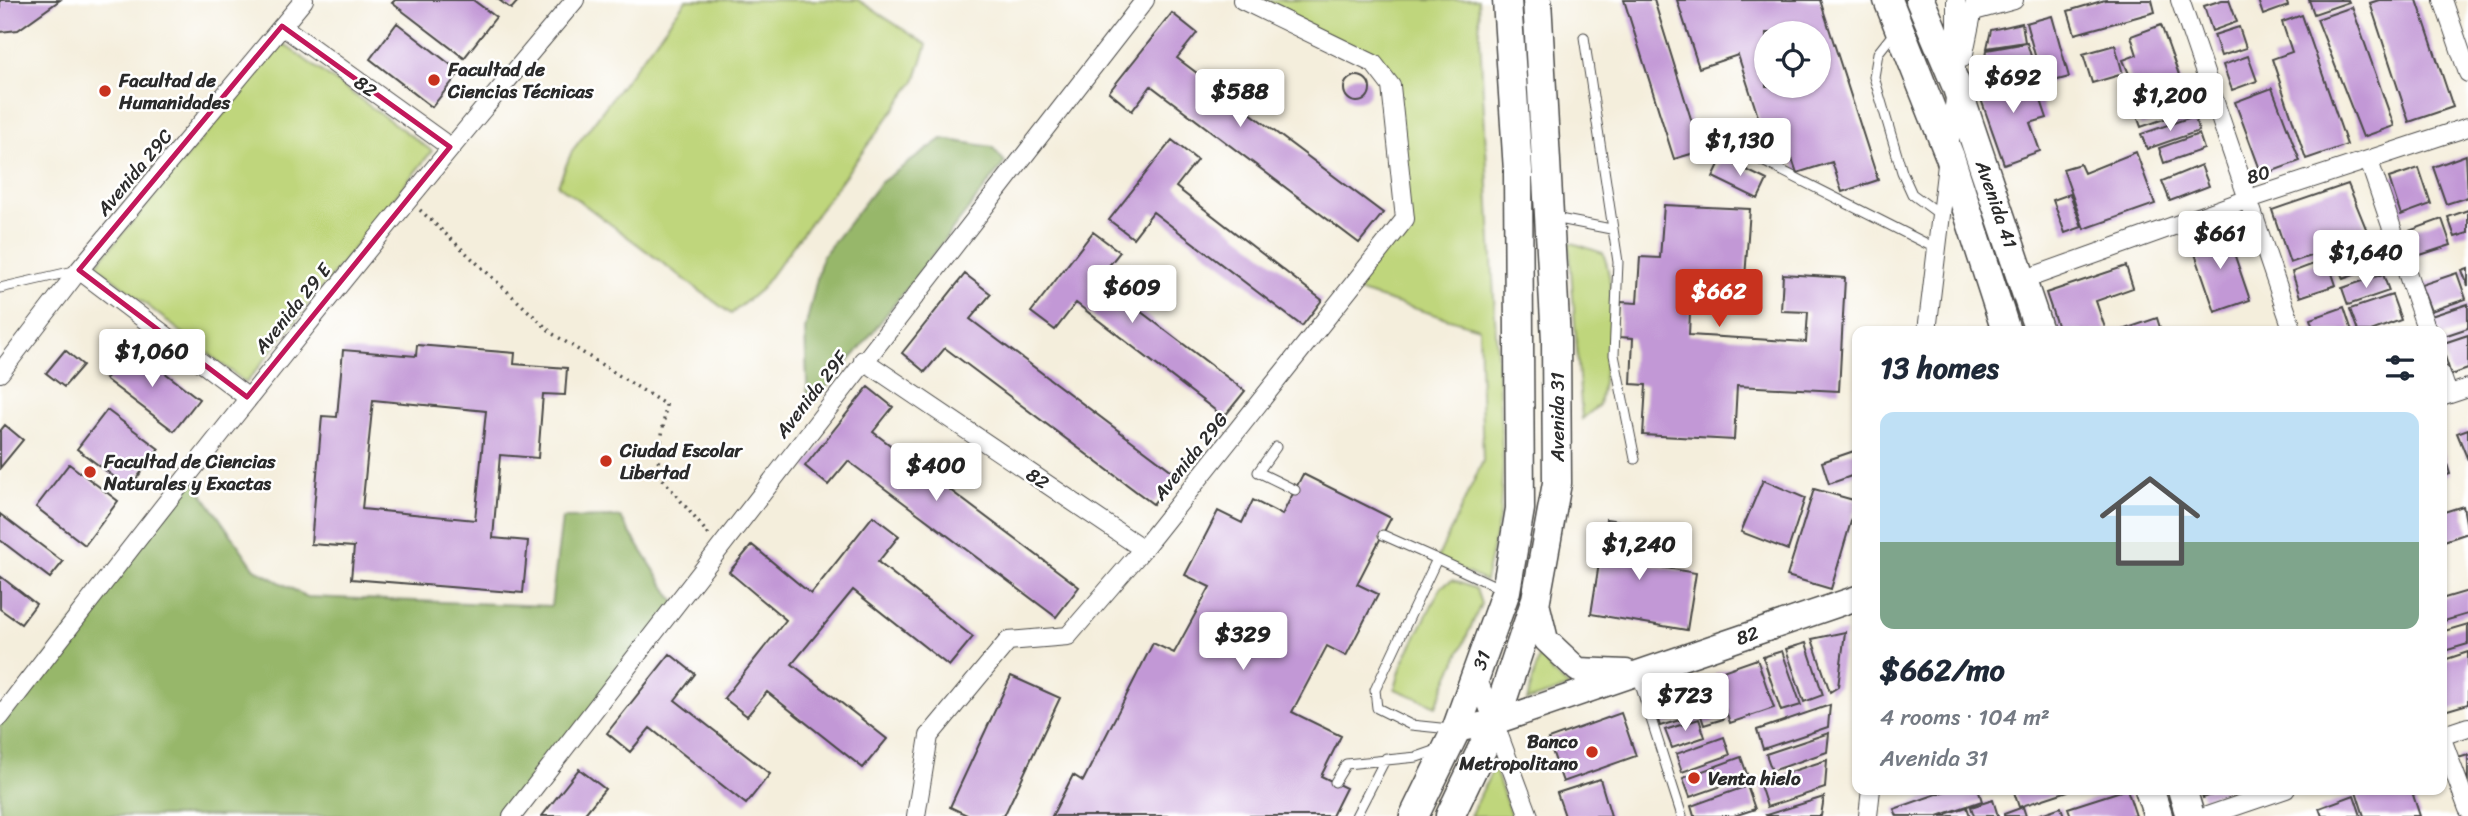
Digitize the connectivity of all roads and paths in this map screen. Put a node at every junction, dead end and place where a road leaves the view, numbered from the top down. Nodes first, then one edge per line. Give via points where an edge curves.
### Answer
1 (304, 0) edge
2 (575, 0) edge
3 (1145, 0) edge
4 (1242, 0) edge
5 (1507, 0) edge
6 (1537, 0) edge
7 (1920, 0) edge
8 (1955, 0) edge
9 (2014, 0) edge
10 (2179, 0) edge
11 (2443, 0) edge
12 (1974, 6) edge
13 (1892, 11) edge
14 (282, 26) junction
15 (1584, 37) dead end
16 (2468, 73) edge
17 (1956, 85) junction
18 (2468, 127) edge
19 (1731, 145) dead end
20 (450, 147) junction
21 (1950, 157) junction
22 (2369, 161) junction
23 (408, 199) junction
24 (2246, 200) junction
25 (1942, 216) junction
26 (1547, 218) junction
27 (1611, 229) junction
28 (1937, 249) junction
29 (79, 270) junction
30 (2023, 280) junction
31 (0, 288) edge
32 (1928, 326) edge
33 (2004, 326) edge
34 (2037, 326) edge
35 (2291, 326) edge
36 (2425, 326) edge
37 (863, 360) junction
38 (0, 373) edge
39 (2468, 388) edge
40 (2447, 395) edge
41 (247, 397) junction
42 (1276, 447) dead end
43 (1635, 459) dead end
44 (1295, 490) dead end
45 (1382, 534) dead end
46 (719, 547) junction
47 (1143, 549) junction
48 (1437, 559) junction
49 (1506, 591) junction
50 (1536, 599) junction
51 (1852, 600) edge
52 (1637, 673) junction
53 (1476, 674) junction
54 (0, 717) edge
55 (1495, 722) junction
56 (2468, 727) edge
57 (2447, 734) edge
58 (1452, 738) junction
59 (2447, 752) edge
60 (1386, 758) junction
61 (1335, 782) dead end
62 (1870, 795) edge
63 (2151, 795) edge
64 (2184, 795) edge
65 (2268, 795) edge
66 (2468, 808) edge
67 (512, 816) edge
68 (916, 816) edge
69 (1356, 816) edge
70 (1414, 816) edge
71 (1450, 816) edge
72 (1529, 816) edge
73 (1682, 816) edge
74 (1868, 816) edge
75 (2158, 816) edge
76 (2190, 816) edge
77 (2207, 816) edge

1 - 14 street, Avenida 29C
2 - 20 street, Avenida 29 E
3 - 37 street, Avenida 29F
4 - 47 street, Avenida 29G via 1374,64 1391,86 1405,219
5 - 49 main road, Avenida 31 via 1518,171 1520,509
6 - 26 main road, Avenida 31
7 - 17 main road, Avenida 41
8 - 17 street
9 - 12 street
10 - 24 street
11 - 16 street
12 - 17 street
13 - 21 main road, Avenida 41
13 - 25 lane via 1891,40 1878,53 1874,77 1912,194
14 - 20 street, 82
14 - 29 street, Avenida 29C
15 - 27 lane
17 - 21 street
17 - 30 main road, Avenida 41
18 - 22 street, 80
19 - 28 lane
20 - 23 street, Avenida 29 E
21 - 25 street
21 - 33 main road, Avenida 41
22 - 24 street, 80
22 - 36 street
23 - 41 street, Avenida 29 E
23 - 46 path via 553,334 666,405 657,472
24 - 30 street, 80
24 - 35 street
25 - 28 street
26 - 27 lane
26 - 50 main road, Avenida 31 via 1556,340 1557,483
27 - 43 lane via 1618,262 1614,355
28 - 32 street
29 - 31 lane
29 - 38 street, Avenida 29C
29 - 41 street
30 - 34 main road, Avenida 41
37 - 46 street, Avenida 29F
37 - 47 street, 82
39 - 40 street
41 - 54 street, Avenida 29 E
42 - 44 lane via 1258,472
45 - 48 lane
46 - 67 street, Avenida 29F
47 - 68 street, Avenida 29G via 1068,636 1008,641 929,736
48 - 49 lane
48 - 58 lane via 1375,690 1377,708 1411,726
49 - 53 main road, 31
50 - 52 street, 82 via 1546,640 1578,670
50 - 55 main road, Avenida 31
51 - 52 street, 82
52 - 55 street, 82
52 - 73 lane
53 - 55 street
53 - 58 main road, 31
55 - 58 street, 82
55 - 71 main road, Avenida 31
55 - 72 street
56 - 57 street
58 - 60 lane via 1417,757
58 - 70 main road
59 - 66 street
60 - 61 lane via 1346,764
60 - 69 lane
62 - 74 street
63 - 75 main road
64 - 76 main road
65 - 77 street

